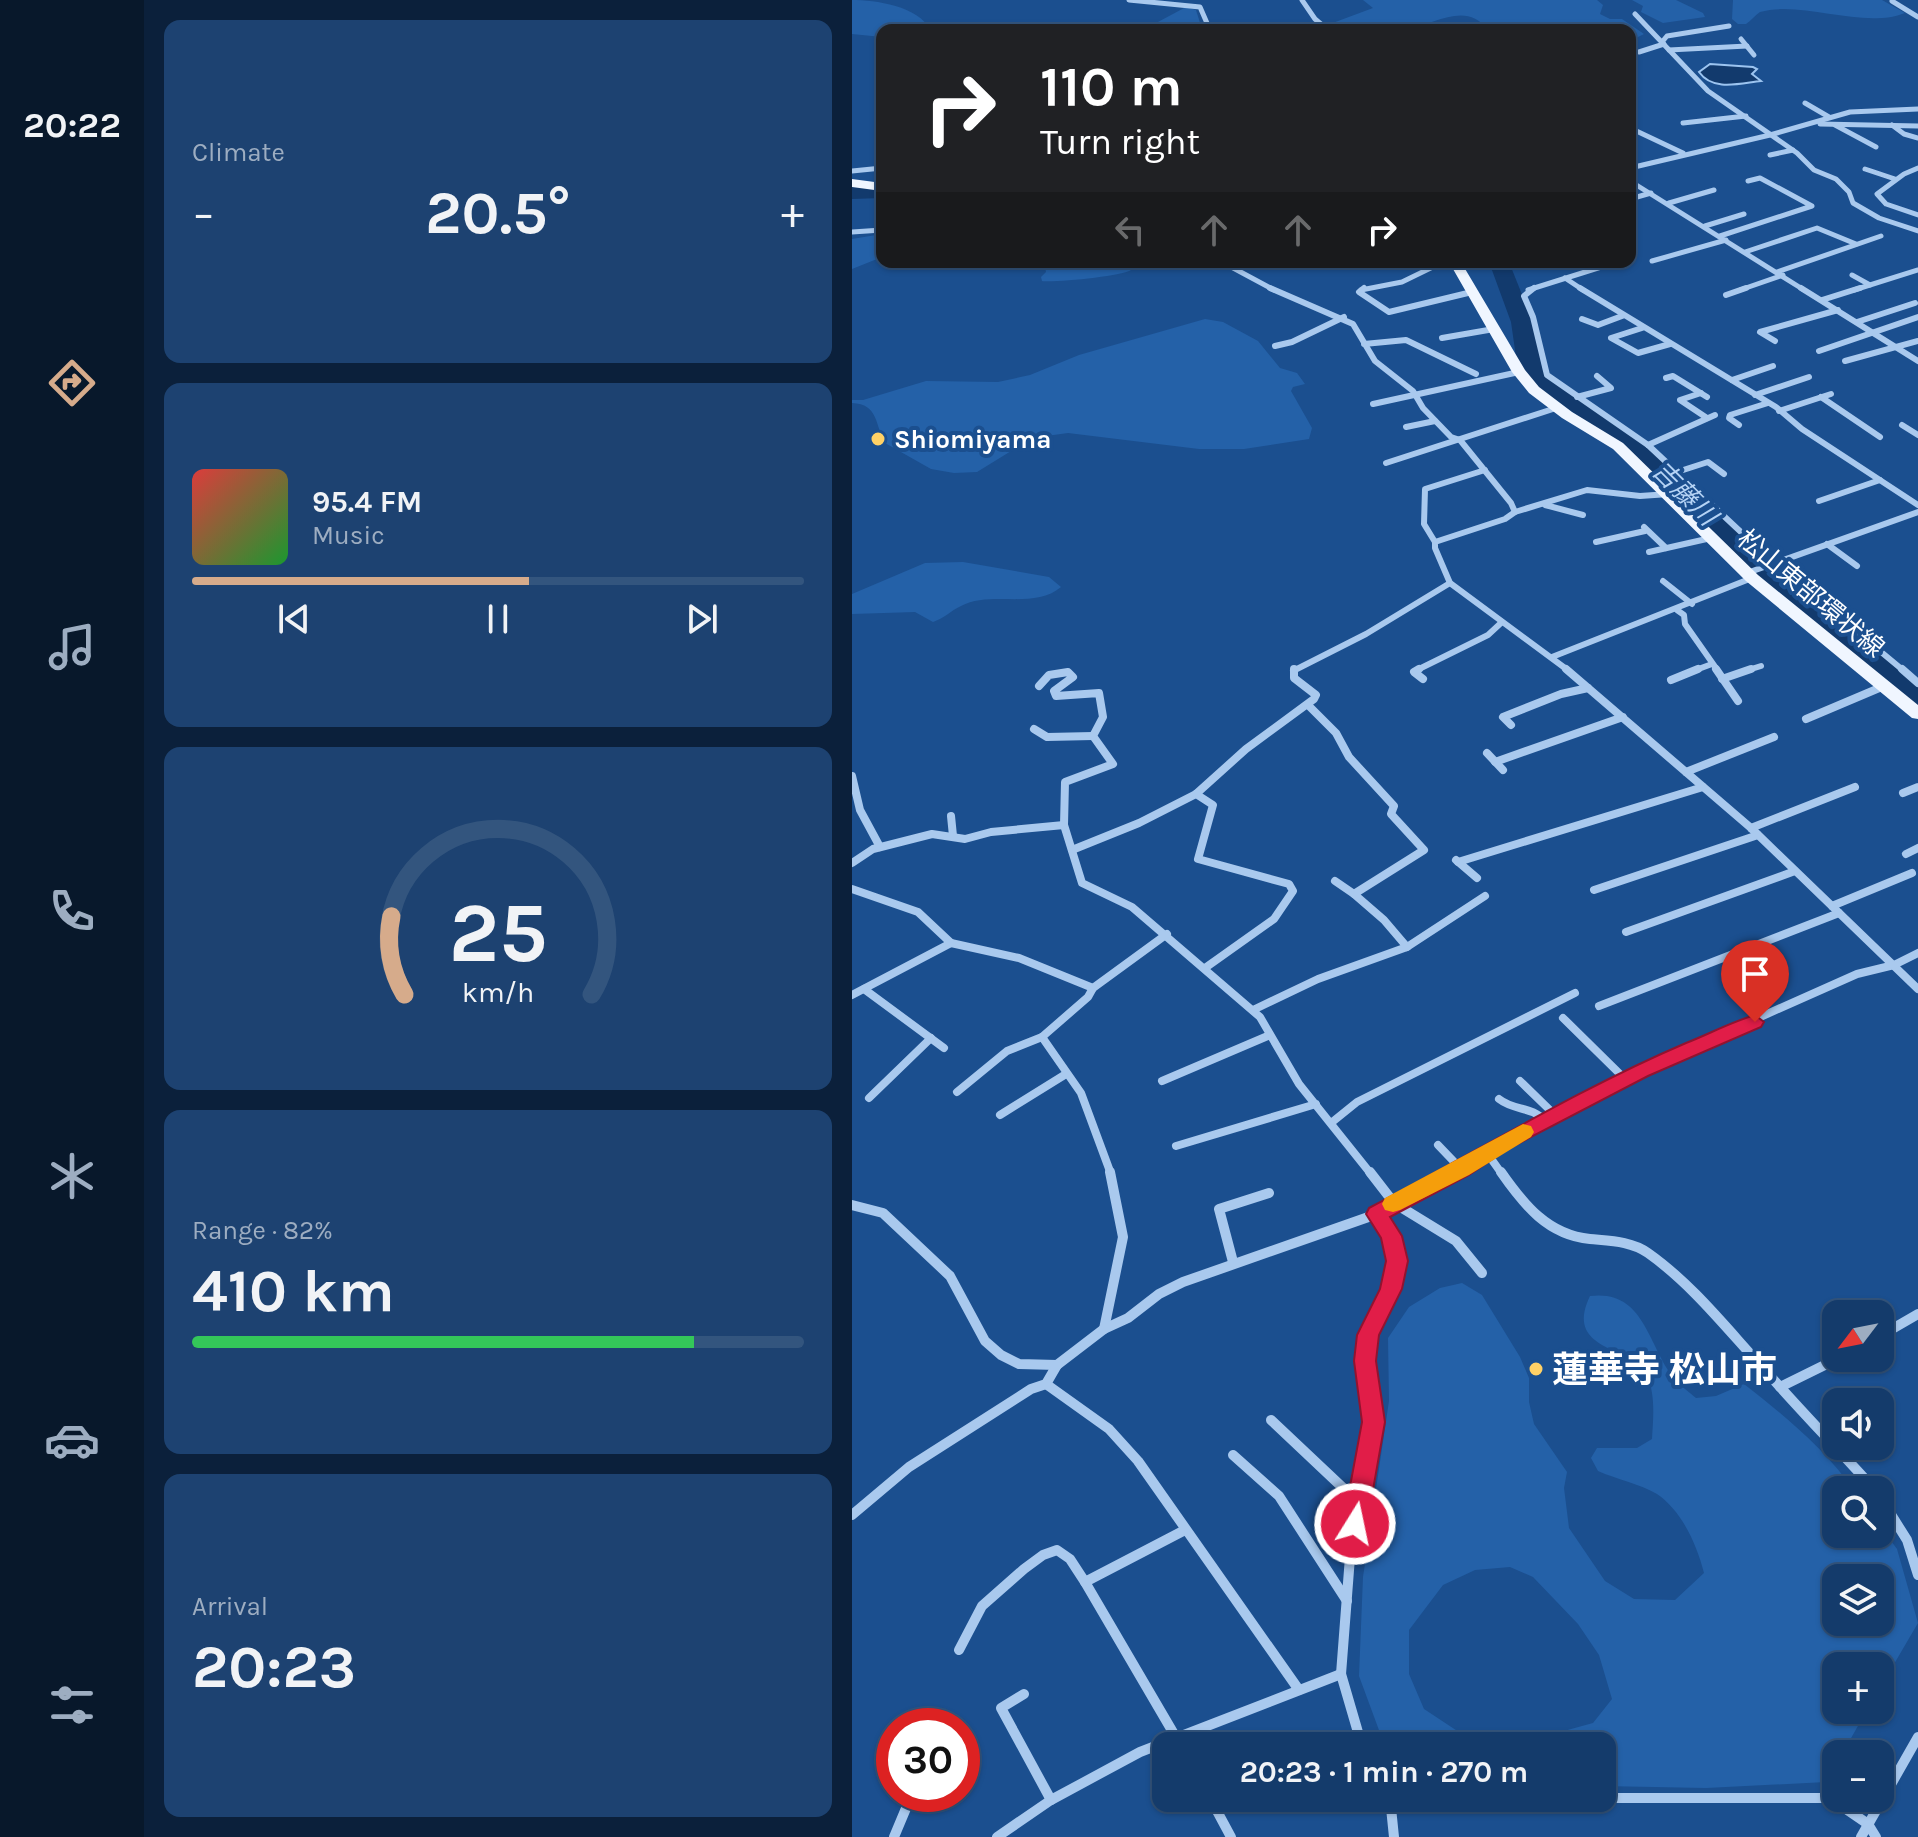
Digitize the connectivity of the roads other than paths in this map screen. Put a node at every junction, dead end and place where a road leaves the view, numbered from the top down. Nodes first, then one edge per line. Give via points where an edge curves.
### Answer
1 (1129, 0) edge
2 (1302, 0) edge
3 (1892, 1) edge
4 (1918, 7) edge
5 (1905, 9) junction
6 (1635, 14) dead end
7 (1918, 17) edge
8 (1207, 24) edge
9 (1321, 24) edge
10 (1729, 26) dead end
11 (1741, 39) dead end
12 (1663, 43) junction
13 (1747, 46) junction
14 (1669, 50) junction
15 (1639, 52) dead end
16 (1754, 55) dead end
17 (1805, 103) dead end
18 (1918, 109) edge
19 (1746, 116) junction
20 (1829, 117) junction
21 (1683, 123) dead end
22 (1816, 123) junction
23 (1834, 124) junction
24 (1892, 125) junction
25 (1918, 126) edge
26 (1636, 129) edge
27 (1770, 135) junction
28 (1918, 138) edge
29 (1876, 147) dead end
30 (1793, 150) junction
31 (1683, 153) junction
32 (1770, 155) dead end
33 (1636, 166) edge
34 (1918, 168) edge
35 (876, 169) edge
36 (1865, 169) dead end
37 (852, 171) edge
38 (1895, 179) junction
39 (1748, 181) dead end
40 (852, 183) edge
41 (1636, 184) edge
42 (876, 186) edge
43 (1708, 190) dead end
44 (1651, 193) junction
45 (1636, 197) edge
46 (1669, 203) junction
47 (1798, 210) junction
48 (1744, 214) dead end
49 (1805, 214) dead end
50 (1918, 215) edge
51 (1705, 226) junction
52 (876, 231) edge
53 (1918, 231) edge
54 (853, 233) edge
55 (1881, 236) dead end
56 (1723, 238) junction
57 (1856, 244) junction
58 (1745, 252) junction
59 (1652, 261) dead end
60 (1233, 268) edge
61 (1431, 268) edge
62 (1458, 268) edge
63 (1598, 268) edge
64 (1918, 270) edge
65 (1780, 274) junction
66 (1852, 275) dead end
67 (1565, 278) junction
68 (1735, 285) dead end
69 (1870, 285) junction
70 (1742, 290) junction
71 (1472, 292) junction
72 (1726, 295) dead end
73 (1822, 300) junction
74 (1915, 303) dead end
75 (1838, 310) junction
76 (1622, 316) junction
77 (1344, 317) junction
78 (1918, 317) edge
79 (1582, 319) dead end
80 (1857, 322) junction
81 (1642, 328) junction
82 (1494, 329) junction
83 (1873, 332) junction
84 (1442, 338) dead end
85 (1775, 341) dead end
86 (1918, 341) edge
87 (1364, 344) junction
88 (1670, 344) junction
89 (1275, 346) dead end
90 (1898, 348) junction
91 (1819, 351) dead end
92 (1845, 361) dead end
93 (1918, 361) edge
94 (1773, 366) dead end
95 (1519, 372) junction
96 (1476, 374) dead end
97 (1597, 376) dead end
98 (1809, 377) dead end
99 (1666, 378) dead end
100 (1732, 380) junction
101 (1415, 394) junction
102 (1831, 394) dead end
103 (1755, 395) junction
104 (1577, 397) junction
105 (1821, 397) junction
106 (1768, 403) junction
107 (1373, 404) dead end
108 (1556, 408) junction
109 (1779, 411) junction
110 (1715, 415) dead end
111 (1707, 418) junction
112 (1435, 421) junction
113 (1739, 425) dead end
114 (1902, 425) dead end
115 (1406, 427) dead end
116 (1916, 431) edge
117 (1880, 437) dead end
118 (1460, 440) junction
119 (1648, 445) junction
120 (1386, 463) dead end
121 (1485, 470) junction
122 (1677, 472) junction
123 (1724, 474) dead end
124 (1880, 480) junction
125 (1669, 494) junction
126 (1819, 501) dead end
127 (1545, 505) junction
128 (1918, 505) edge
129 (1515, 512) junction
130 (1918, 512) edge
131 (1583, 515) dead end
132 (1711, 538) junction
133 (1435, 542) junction
134 (1596, 542) dead end
135 (1827, 544) junction
136 (1666, 548) junction
137 (1649, 552) dead end
138 (1771, 564) junction
139 (1857, 566) dead end
140 (1750, 574) junction
141 (1663, 581) dead end
142 (1450, 583) junction
143 (1692, 604) junction
144 (1677, 610) junction
145 (1502, 622) junction
146 (1552, 657) junction
147 (1712, 664) junction
148 (1761, 666) dead end
149 (1423, 679) dead end
150 (1722, 679) junction
151 (1671, 680) dead end
152 (1918, 683) edge
153 (1039, 686) dead end
154 (1884, 686) junction
155 (1588, 688) junction
156 (1738, 701) dead end
157 (1912, 704) edge
158 (1308, 705) junction
159 (1623, 717) junction
160 (1806, 719) dead end
161 (1511, 725) dead end
162 (1034, 729) dead end
163 (1093, 736) junction
164 (1774, 737) dead end
165 (1487, 753) dead end
166 (1495, 762) junction
167 (1503, 770) dead end
168 (1686, 772) junction
169 (852, 776) edge
170 (1703, 787) junction
171 (1855, 787) dead end
172 (1918, 787) edge
173 (1903, 793) dead end
174 (1196, 794) junction
175 (951, 816) dead end
176 (1064, 825) junction
177 (1754, 832) junction
178 (953, 836) junction
179 (880, 847) junction
180 (1918, 848) edge
181 (1072, 850) junction
182 (1906, 854) dead end
183 (852, 863) edge
184 (1795, 871) junction
185 (1912, 873) dead end
186 (1477, 878) dead end
187 (1335, 881) dead end
188 (852, 889) edge
189 (1594, 890) dead end
190 (1354, 894) junction
191 (1485, 896) dead end
192 (1836, 909) junction
193 (1626, 932) dead end
194 (1167, 934) junction
195 (951, 943) junction
196 (1407, 947) junction
197 (1918, 953) edge
198 (1894, 965) junction
199 (1205, 968) junction
200 (1093, 988) junction
201 (864, 989) junction
202 (1918, 989) edge
203 (853, 993) edge
204 (1575, 993) dead end
205 (1599, 1006) dead end
206 (1253, 1010) junction
207 (1563, 1018) dead end
208 (1270, 1035) junction
209 (1042, 1037) junction
210 (931, 1038) junction
211 (944, 1048) dead end
212 (1066, 1074) junction
213 (1625, 1079) junction
214 (1162, 1081) dead end
215 (1520, 1081) dead end
216 (957, 1092) dead end
217 (869, 1098) dead end
218 (1499, 1099) dead end
219 (1316, 1104) junction
220 (1000, 1115) dead end
221 (1556, 1116) junction
222 (1545, 1121) junction
223 (1331, 1123) junction
224 (1438, 1145) dead end
225 (1176, 1146) dead end
226 (1487, 1153) junction
227 (1461, 1169) junction
228 (1269, 1193) dead end
229 (1394, 1203) junction
230 (852, 1205) edge
231 (1377, 1214) junction
232 (1233, 1262) junction
233 (1482, 1273) dead end
234 (1918, 1314) edge
235 (1894, 1328) edge
236 (1104, 1329) junction
237 (1057, 1365) junction
238 (1822, 1366) edge
239 (1046, 1384) junction
240 (1780, 1387) junction
241 (1271, 1420) dead end
242 (1233, 1455) dead end
243 (1862, 1476) edge
244 (1359, 1503) junction
245 (852, 1515) edge
246 (1894, 1519) edge
247 (1185, 1530) junction
248 (1918, 1575) edge
249 (1085, 1582) junction
250 (1347, 1601) junction
251 (959, 1650) dead end
252 (1341, 1674) junction
253 (1299, 1690) junction
254 (1024, 1694) dead end
255 (1173, 1732) edge
256 (1202, 1732) edge
257 (1358, 1732) edge
258 (1918, 1737) edge
259 (1152, 1749) edge
260 (1616, 1798) edge
261 (1051, 1800) junction
262 (904, 1812) edge
263 (1218, 1812) edge
264 (1391, 1812) edge
265 (1868, 1824) junction
266 (894, 1837) edge
267 (997, 1837) edge
268 (1231, 1837) edge
269 (1394, 1837) edge
270 (1861, 1837) edge
271 (1876, 1837) edge

1 - 8 street via 1200,7
2 - 9 street
3 - 5 street
4 - 5 street
5 - 7 street
6 - 12 street
10 - 12 street via 1667,36
11 - 13 street
12 - 14 street
12 - 15 street
13 - 14 street
13 - 16 street
14 - 19 street via 1708,91
17 - 20 street
18 - 20 street
19 - 21 street
19 - 27 street
20 - 22 street
22 - 23 street
22 - 27 street
23 - 24 street
23 - 29 street
24 - 25 street
24 - 28 street
26 - 31 street
27 - 30 street
27 - 31 street
30 - 32 street
30 - 53 street via 1814,170 1836,179 1865,211
31 - 33 street
34 - 38 street
35 - 37 street
36 - 38 street
38 - 50 street via 1877,194 1886,204
39 - 47 street via 1760,178 1812,206
40 - 42 main road
41 - 44 street
43 - 46 street
44 - 45 street
44 - 46 street
46 - 51 street
47 - 49 street
47 - 56 street
48 - 51 street
51 - 56 street
52 - 54 street
55 - 57 street
56 - 58 street
56 - 59 street
57 - 58 street via 1817,228
57 - 65 street
58 - 65 street
60 - 77 street
61 - 71 street via 1402,282 1359,292 1389,312
62 - 71 main road, 松山東部環状線
63 - 67 street
64 - 69 street
65 - 70 street
65 - 73 street
66 - 69 street
67 - 76 street
67 - 104 street via 1524,296 1547,375
68 - 70 street
69 - 73 street
70 - 72 street
71 - 82 main road, 松山東部環状線
73 - 75 street
74 - 80 street
75 - 80 street
75 - 85 street via 1760,332
76 - 79 street via 1598,325
76 - 81 street
77 - 87 street
77 - 89 street
78 - 83 street
80 - 83 street
81 - 88 street
81 - 88 street via 1611,338 1638,353
82 - 84 street
82 - 95 main road, 松山東部環状線
83 - 90 street
83 - 91 street
86 - 90 street
87 - 96 street via 1406,340
87 - 101 street via 1375,361
88 - 100 street
90 - 92 street
90 - 93 street
94 - 100 street
95 - 101 street
95 - 108 main road, 松山東部環状線
97 - 104 street via 1611,388
98 - 103 street
99 - 111 street via 1673,376 1704,395 1680,400
100 - 103 street
101 - 107 street
101 - 112 street
102 - 105 street
103 - 106 street
104 - 119 street
105 - 109 street
105 - 117 street
106 - 109 street
106 - 113 street via 1730,415
108 - 118 street
108 - 125 main road, 松山東部環状線 via 1618,446
109 - 124 street
110 - 111 street
111 - 119 street
112 - 115 street
112 - 118 street
114 - 116 street
118 - 120 street
118 - 121 street
119 - 122 street
121 - 129 street
121 - 133 street via 1425,489 1424,524
122 - 123 street via 1708,462
122 - 138 street
124 - 126 street
124 - 128 street
125 - 127 street via 1587,490
125 - 132 main road, 松山東部環状線
127 - 129 street
127 - 131 street
129 - 133 street
130 - 135 street
132 - 136 street
132 - 140 main road, 松山東部環状線
133 - 142 street
134 - 136 street via 1645,529
135 - 138 street
135 - 139 street
136 - 137 street
138 - 140 street
138 - 152 street
140 - 143 street
140 - 154 main road, 松山東部環状線
141 - 143 street
142 - 145 street
142 - 158 street via 1293,670 1294,678 1316,695
143 - 144 street
144 - 146 street
144 - 147 street
145 - 146 street
145 - 149 street via 1488,635 1414,672
146 - 155 street
147 - 150 street
147 - 151 street
148 - 150 street
150 - 156 street
153 - 163 street via 1049,675 1068,672 1073,677 1054,691 1056,696 1099,693 1103,717
154 - 157 main road, 松山東部環状線
154 - 160 street
155 - 159 street
155 - 161 street via 1503,717
158 - 174 street via 1246,749
158 - 190 street via 1336,733 1349,757 1394,806 1391,814 1424,850
159 - 166 street
159 - 168 street
162 - 163 street via 1047,737
163 - 176 street via 1113,764 1065,782
164 - 168 street
165 - 166 street
166 - 167 street
168 - 170 street
169 - 179 street via 860,810
170 - 177 street
170 - 186 street via 1457,861
171 - 177 street
172 - 173 street
174 - 181 street
174 - 199 street via 1213,805 1198,859 1289,884 1293,891 1274,919
175 - 178 street
176 - 178 street via 965,839
176 - 181 street
177 - 184 street
177 - 189 street
178 - 179 street via 932,834
179 - 183 street
180 - 182 street
181 - 194 street via 1082,883 1132,907
184 - 192 street
184 - 193 street
185 - 192 street
187 - 190 street
188 - 195 street via 916,909
190 - 196 street
191 - 196 street
192 - 198 street
192 - 205 street
194 - 199 street
194 - 200 street
195 - 200 street via 1019,958
195 - 201 street
196 - 206 street via 1318,979
197 - 198 street
198 - 202 street
198 - 213 street via 1857,974
199 - 206 street
200 - 209 street
201 - 203 street
201 - 210 street
204 - 223 street via 1357,1102
206 - 208 street
207 - 213 street
208 - 214 street
208 - 219 street
209 - 212 street
209 - 216 street via 1007,1051
210 - 211 street
210 - 217 street
212 - 220 street
212 - 236 street via 1093,1122 1115,1186 1123,1237
213 - 221 street
215 - 221 street
218 - 222 street via 1509,1107 1536,1111
219 - 223 street
219 - 225 street
221 - 222 street
222 - 226 street
223 - 229 street
224 - 227 street
226 - 227 street
226 - 240 street via 1547,1225 1567,1235 1644,1250 1710,1307
227 - 229 street
228 - 232 street via 1219,1209
229 - 231 street
229 - 233 street via 1456,1241
230 - 237 street via 883,1213 950,1276 985,1341 1001,1355 1019,1364
231 - 232 street
231 - 244 street via 1391,1236 1397,1261 1391,1289 1368,1335 1365,1361 1373,1422
232 - 236 street via 1159,1294
234 - 235 street
236 - 237 street
237 - 239 street
238 - 240 street
239 - 245 street via 909,1467
239 - 247 street via 1109,1429
240 - 243 street
241 - 244 street
242 - 250 street via 1279,1496
244 - 250 street
246 - 248 street
247 - 249 street
247 - 253 street
249 - 251 street via 1057,1550 1043,1555 982,1606
249 - 255 street
250 - 252 street
252 - 253 street
252 - 257 street
253 - 256 street
254 - 261 street via 1001,1708
258 - 265 street
259 - 261 street
260 - 265 street via 1830,1798
261 - 267 street
262 - 266 street
263 - 268 street
264 - 269 street
265 - 270 street
265 - 271 street

